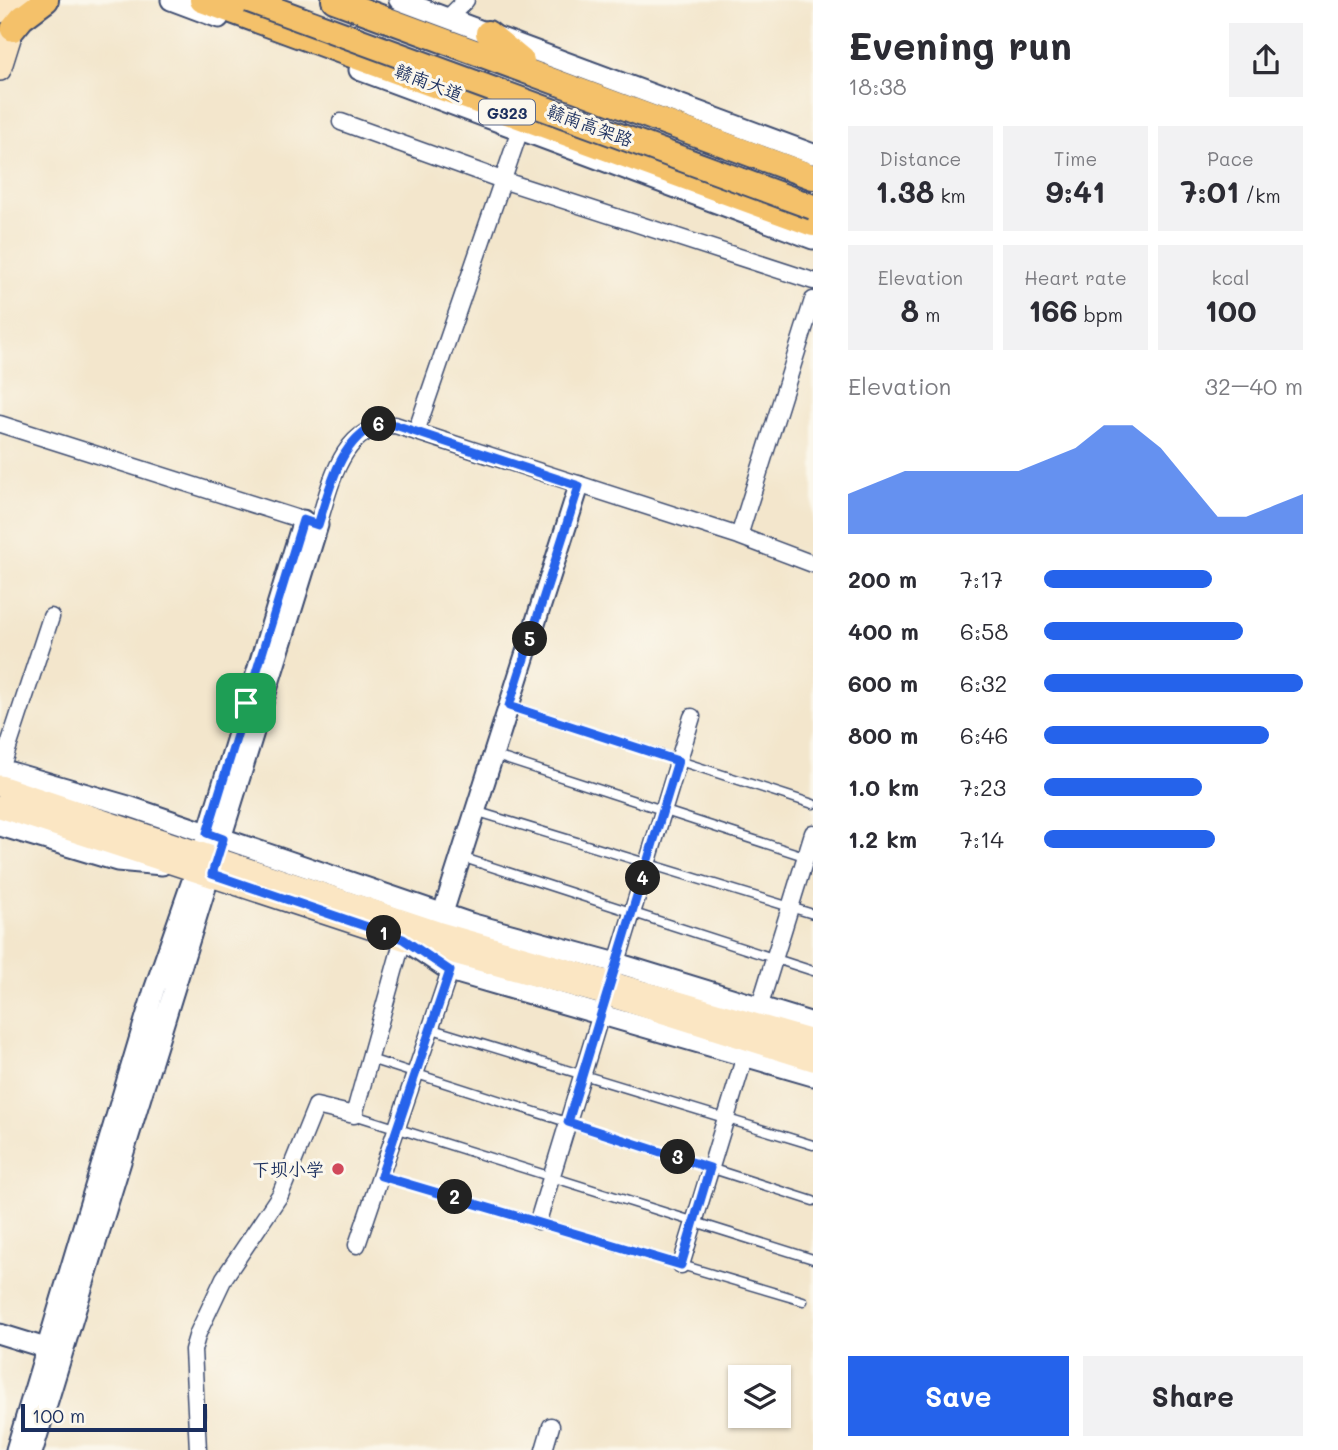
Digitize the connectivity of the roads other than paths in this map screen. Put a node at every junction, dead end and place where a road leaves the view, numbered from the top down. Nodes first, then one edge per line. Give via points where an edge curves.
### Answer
1 (4, 0) edge
2 (22, 0) edge
3 (46, 0) edge
4 (171, 0) edge
5 (202, 0) edge
6 (249, 0) edge
7 (293, 0) edge
8 (334, 0) edge
9 (399, 0) edge
10 (466, 0) edge
11 (448, 18) junction
12 (6, 20) edge
13 (488, 33) junction
14 (0, 70) edge
15 (536, 73) junction
16 (469, 111) joint
17 (341, 122) dead end
18 (523, 125) junction
19 (813, 154) edge
20 (760, 159) junction
21 (813, 177) edge
22 (502, 180) junction
23 (813, 189) edge
24 (745, 198) junction
25 (813, 206) edge
26 (813, 224) edge
27 (813, 239) edge
28 (813, 281) edge
29 (813, 300) edge
30 (0, 424) edge
31 (416, 432) junction
32 (579, 486) junction
33 (310, 522) junction
34 (739, 536) junction
35 (813, 564) edge
36 (51, 617) dead end
37 (509, 706) junction
38 (692, 717) dead end
39 (493, 755) junction
40 (678, 761) junction
41 (0, 775) edge
42 (813, 804) edge
43 (0, 807) edge
44 (663, 810) junction
45 (475, 811) junction
46 (0, 827) edge
47 (813, 833) edge
48 (210, 854) junction
49 (461, 857) junction
50 (809, 857) edge
51 (647, 863) junction
52 (790, 907) junction
53 (632, 913) junction
54 (813, 914) edge
55 (440, 923) junction
56 (406, 931) junction
57 (775, 958) junction
58 (450, 971) junction
59 (813, 971) edge
60 (609, 988) junction
61 (813, 1023) edge
62 (429, 1028) junction
63 (752, 1032) junction
64 (813, 1041) edge
65 (370, 1059) junction
66 (813, 1060) edge
67 (414, 1073) junction
68 (583, 1075) junction
69 (813, 1076) edge
70 (354, 1115) junction
71 (726, 1118) junction
72 (568, 1122) junction
73 (397, 1128) junction
74 (813, 1145) edge
75 (710, 1168) junction
76 (381, 1176) junction
77 (551, 1177) junction
78 (813, 1200) edge
79 (538, 1221) junction
80 (694, 1222) junction
81 (357, 1245) dead end
82 (813, 1259) edge
83 (681, 1265) junction
84 (803, 1301) dead end
85 (0, 1334) edge
86 (48, 1349) junction
87 (551, 1426) dead end
88 (16, 1450) edge
89 (33, 1450) edge
90 (198, 1450) edge
91 (544, 1450) edge

1 - 12 main road
2 - 12 main road
3 - 12 main road via 22,18
4 - 16 street
5 - 18 main road, 赣南大道 / G323
6 - 25 main road, 赣南高架路, bridge
7 - 23 main road, 赣南高架路
8 - 15 main road, G323
9 - 11 street
10 - 11 street
11 - 13 street
12 - 14 main road
13 - 15 main road
13 - 19 street
15 - 20 main road, G323
16 - 18 main road
17 - 22 street
18 - 22 street
18 - 24 main road, 赣南大道 / G323
18 - 27 street
20 - 21 main road, G323
20 - 24 main road
22 - 28 street
22 - 31 street
24 - 26 main road, 赣南大道 / G323
29 - 34 street
30 - 33 street
31 - 32 street
31 - 33 street via 377,424 354,438
32 - 34 street
32 - 37 street
33 - 48 street
34 - 35 street
36 - 41 street
37 - 39 street
37 - 40 lane
38 - 40 street
39 - 44 lane
39 - 45 street
40 - 42 lane
40 - 44 street
41 - 48 main road
43 - 48 main road
44 - 50 lane
44 - 51 street
45 - 49 street
45 - 51 lane
46 - 48 street via 117,862
47 - 50 street
48 - 55 street
48 - 56 main road
48 - 86 street via 154,990
48 - 89 street
49 - 53 lane
49 - 55 street
50 - 52 street
51 - 52 lane
51 - 53 street
52 - 54 lane
52 - 57 street
53 - 57 lane
53 - 60 street
55 - 56 main road
55 - 60 main road
55 - 60 street via 470,923
56 - 58 street
56 - 60 main road
56 - 65 street
57 - 59 lane
57 - 63 street
58 - 60 street
58 - 62 street
60 - 63 main road
60 - 63 street
60 - 68 street
61 - 63 street
62 - 67 street
62 - 68 lane
63 - 64 main road
63 - 66 main road
63 - 69 street
63 - 71 street
65 - 67 lane
65 - 70 street
67 - 72 lane
67 - 73 street
68 - 71 lane
68 - 72 street
70 - 73 lane
70 - 90 street via 316,1105 280,1195 208,1305 193,1350
71 - 74 lane
71 - 75 street
72 - 75 lane
72 - 77 street
73 - 76 street
73 - 77 lane
75 - 78 lane
75 - 80 street
76 - 79 lane
76 - 81 street
77 - 79 street
77 - 80 lane
79 - 83 lane
80 - 82 lane
80 - 83 street
83 - 84 lane
85 - 86 street
86 - 88 street
87 - 91 street

